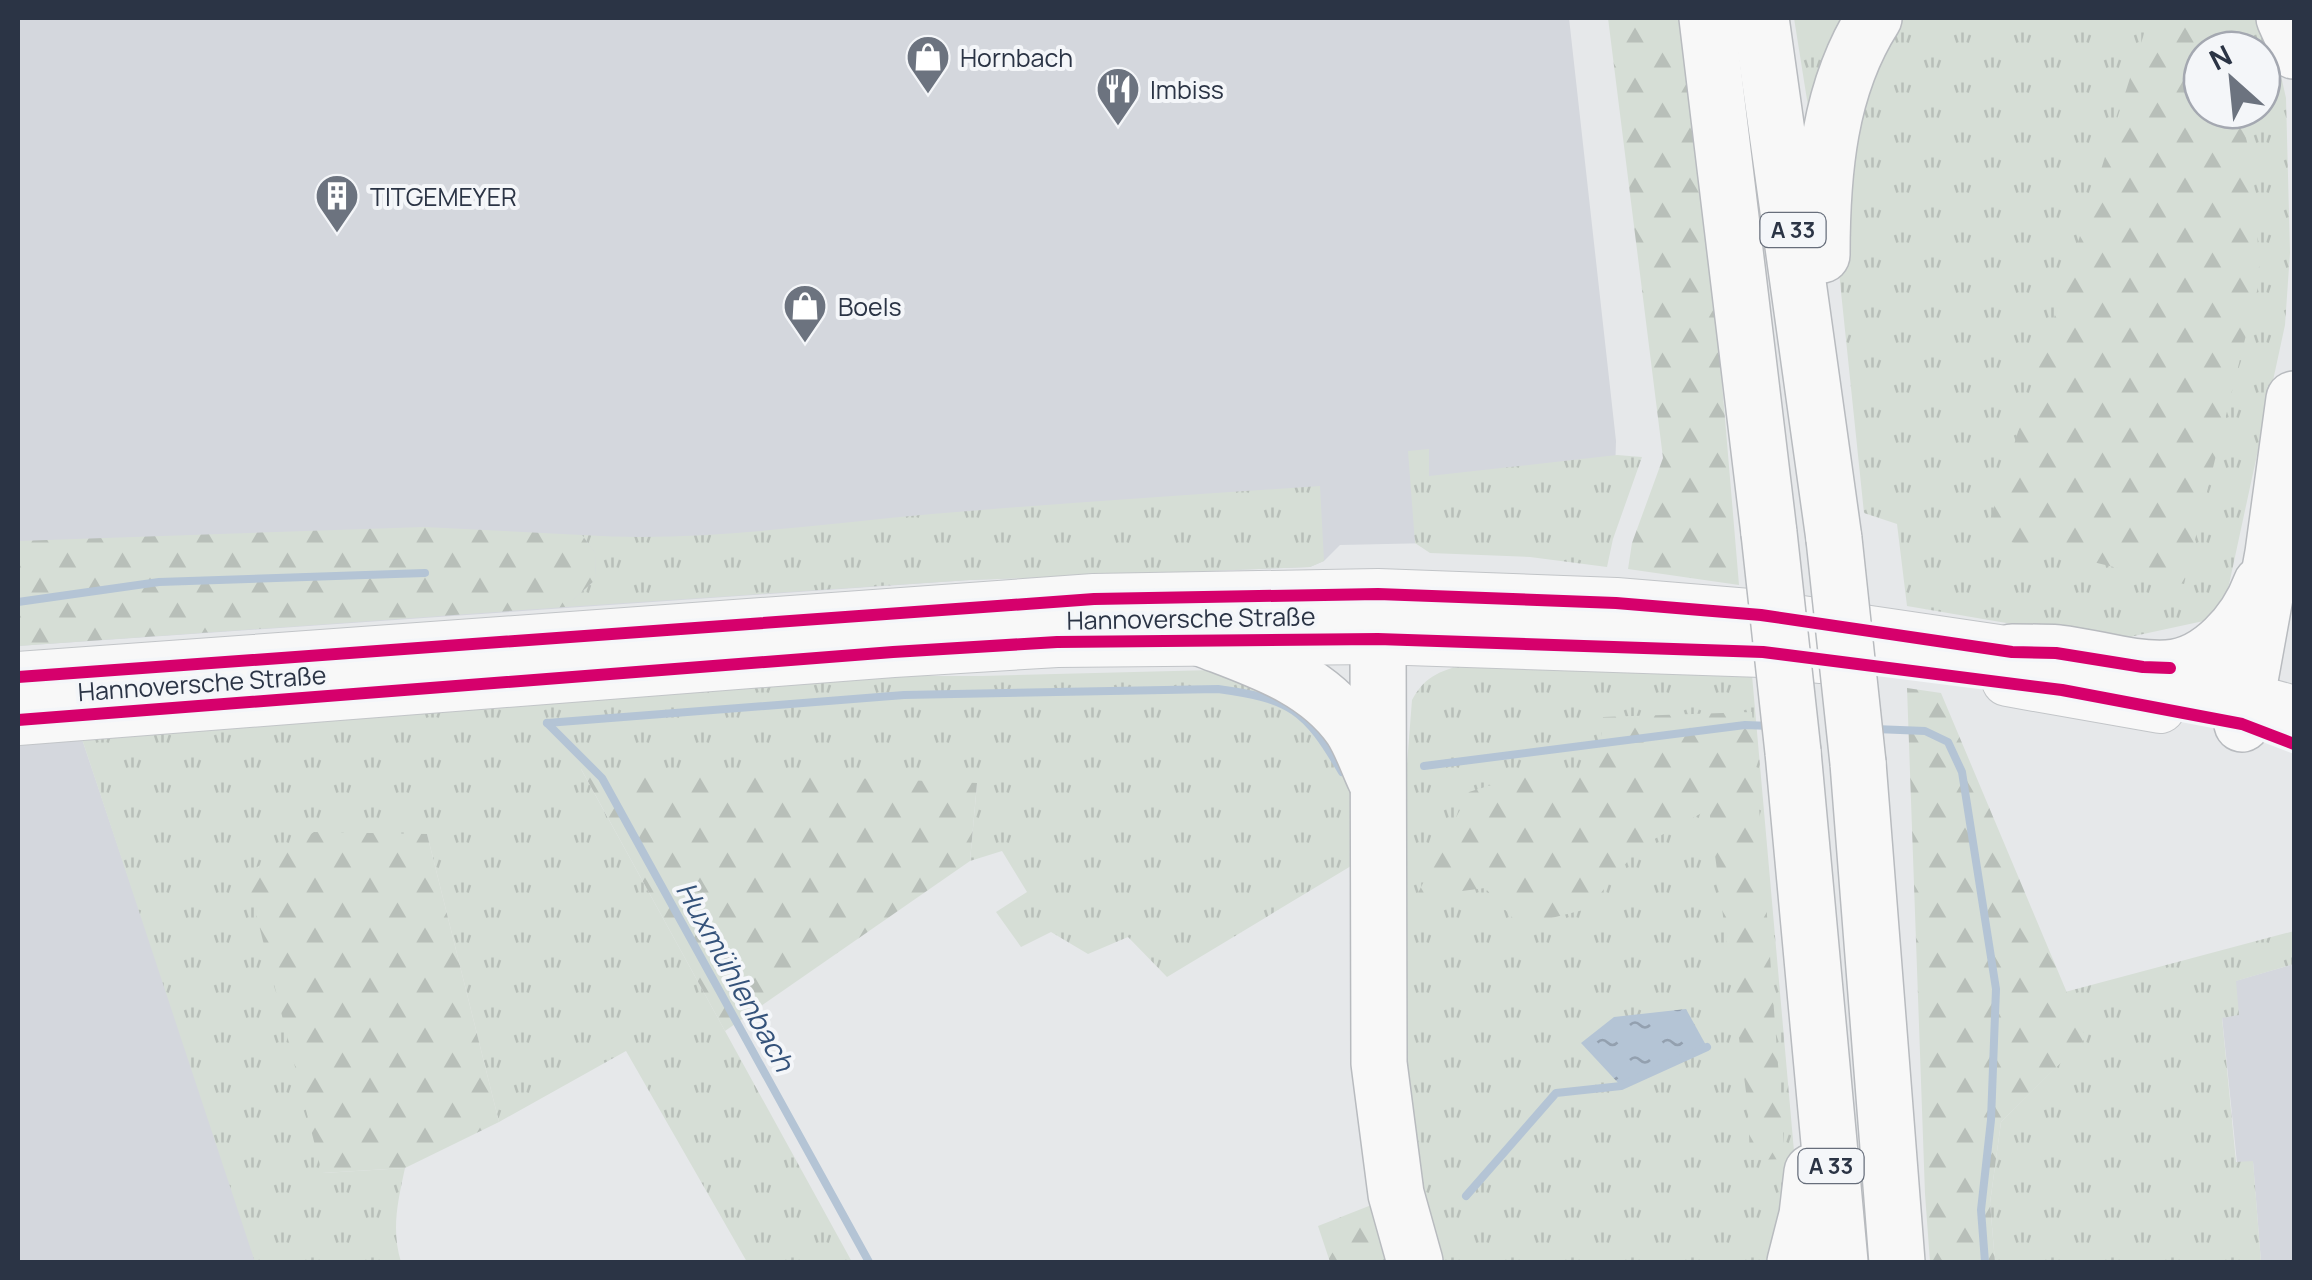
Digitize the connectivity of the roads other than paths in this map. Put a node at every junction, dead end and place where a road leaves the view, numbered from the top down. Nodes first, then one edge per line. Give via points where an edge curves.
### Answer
1 (1708, 18) edge
2 (1761, 18) edge
3 (1874, 18) edge
4 (2284, 18) edge
5 (2294, 51) edge
6 (2294, 399) edge
7 (1819, 443) junction
8 (2273, 553) junction
9 (1378, 616) junction
10 (1203, 639) junction
11 (2294, 650) edge
12 (2012, 652) junction
13 (18, 677) edge
14 (2261, 711) edge
15 (18, 720) edge
16 (2294, 744) edge
17 (1377, 783) junction
18 (1822, 1069) junction
19 (1414, 1262) edge
20 (1795, 1262) edge
21 (1840, 1262) edge
22 (1896, 1262) edge

1 - 18 highway, A 33, bridge via 1794,752
2 - 7 highway, A 33
3 - 7 highway via 1855,48 1830,129 1822,194
4 - 5 highway
6 - 8 highway
7 - 22 highway, A 33, bridge via 1858,762
8 - 11 highway via 2280,616
8 - 12 highway via 2239,623 2198,660 2143,667
8 - 14 highway
9 - 10 main road, Hannoversche Straße
9 - 12 main road, Hannoversche Straße via 1616,602 1760,615
9 - 13 main road, Hannoversche Straße via 1094,599
9 - 14 main road, Hannoversche Straße via 1763,652
9 - 17 highway
10 - 15 main road, Hannoversche Straße via 911,651
10 - 17 highway via 1320,694 1352,729
12 - 14 main road, Hannoversche Straße via 2052,667
14 - 16 main road
17 - 19 highway via 1379,1063 1396,1194
18 - 20 highway via 1807,1216
18 - 21 highway, A 33

